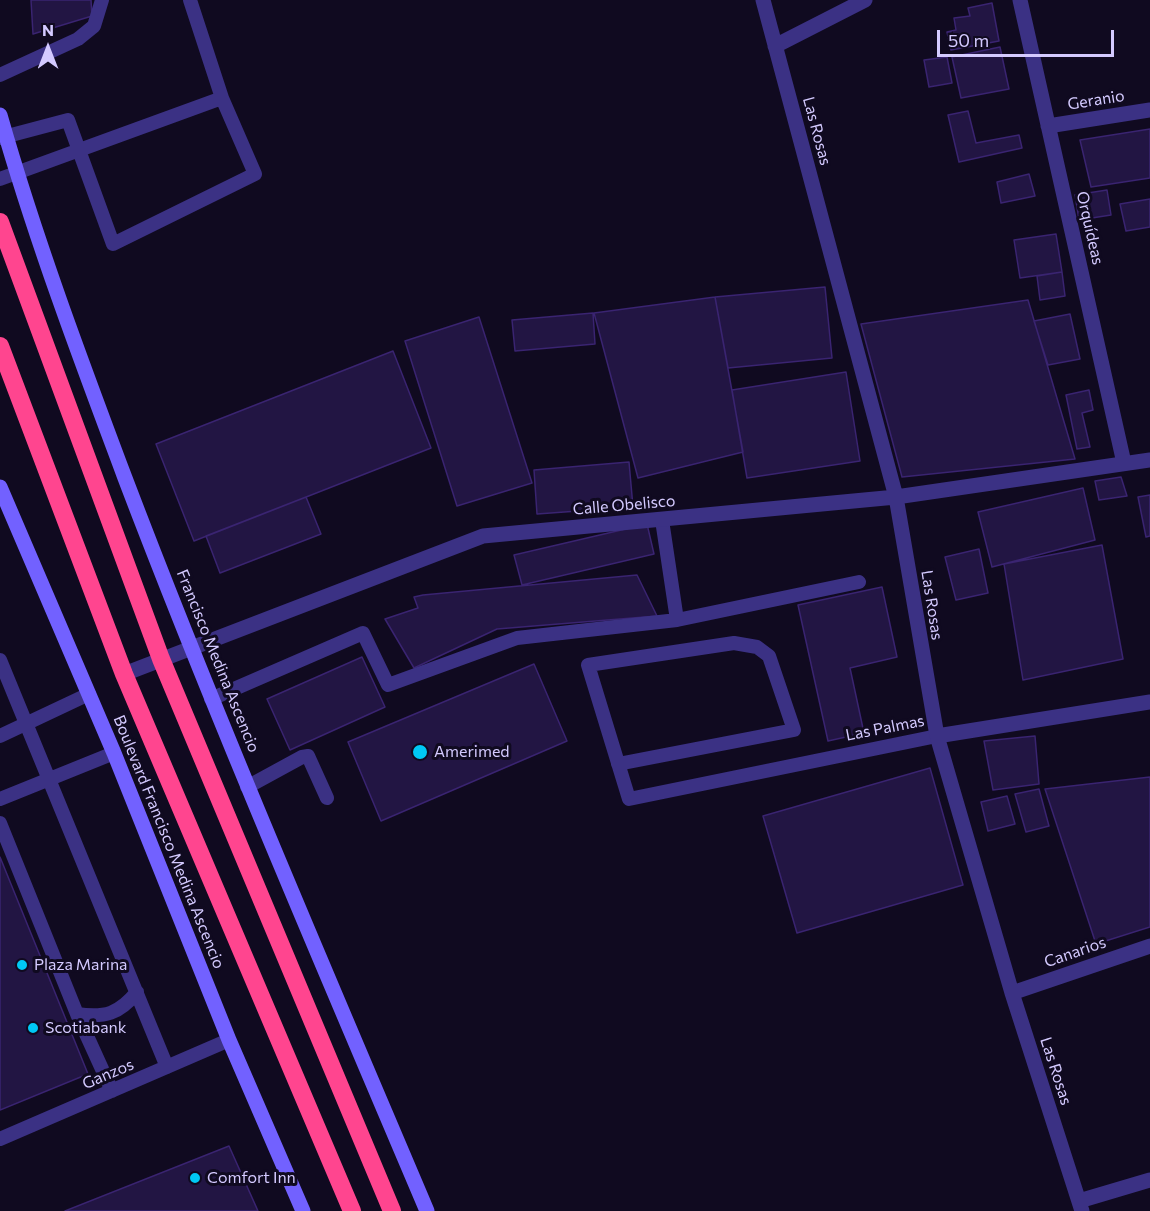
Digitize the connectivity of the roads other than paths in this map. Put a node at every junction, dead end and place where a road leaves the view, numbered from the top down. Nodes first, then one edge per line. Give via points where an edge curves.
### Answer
1 (102, 0) edge
2 (190, 0) edge
3 (763, 0) edge
4 (865, 0) edge
5 (1020, 0) edge
6 (775, 46) junction
7 (0, 75) edge
8 (222, 98) junction
9 (1150, 110) edge
10 (0, 115) edge
11 (1048, 126) junction
12 (3, 137) edge
13 (79, 149) junction
14 (18, 171) junction
15 (0, 179) edge
16 (0, 222) edge
17 (0, 346) edge
18 (1150, 460) edge
19 (1124, 463) junction
20 (1, 494) edge
21 (896, 496) junction
22 (663, 520) junction
23 (860, 582) dead end
24 (677, 620) junction
25 (190, 648) junction
26 (161, 659) junction
27 (0, 660) edge
28 (124, 674) junction
29 (89, 694) junction
30 (211, 699) junction
31 (1150, 702) edge
32 (27, 725) junction
33 (0, 736) edge
34 (937, 736) junction
35 (114, 753) junction
36 (618, 764) junction
37 (49, 780) junction
38 (247, 787) junction
39 (327, 798) dead end
40 (0, 799) edge
41 (0, 823) edge
42 (1150, 946) edge
43 (137, 992) junction
44 (1012, 993) junction
45 (77, 1014) junction
46 (229, 1040) junction
47 (167, 1067) junction
48 (112, 1091) junction
49 (0, 1139) edge
50 (1150, 1180) edge
51 (1080, 1206) edge
52 (303, 1211) edge
53 (352, 1211) edge
54 (392, 1211) edge
55 (427, 1211) edge

1 - 7 lane via 94,26 78,39
2 - 8 lane
3 - 6 street, Las Rosas
4 - 6 street
5 - 11 street, Orquídeas
6 - 21 street, Las Rosas
8 - 13 lane
8 - 13 lane via 255,174 113,244
9 - 11 street, Geranio
10 - 12 main road, Francisco Medina Ascencio
11 - 19 street, Orquídeas
12 - 13 lane via 68,120
12 - 14 main road, Francisco Medina Ascencio
13 - 14 lane
14 - 15 lane
14 - 25 main road, Francisco Medina Ascencio via 99,408
16 - 26 highway
17 - 28 highway
18 - 19 street, Calle Obelisco
19 - 21 street, Calle Obelisco
20 - 29 main road, Boulevard Francisco Medina Ascencio
21 - 22 street, Calle Obelisco
21 - 34 street, Las Rosas
22 - 24 lane
22 - 25 street, Calle Obelisco via 483,536
23 - 24 lane
24 - 30 lane via 517,638 388,685 363,633
25 - 26 street, Calle Obelisco
25 - 30 main road, Francisco Medina Ascencio
26 - 28 street, Calle Obelisco
26 - 54 highway
27 - 32 lane
28 - 53 highway
29 - 32 lane
29 - 35 main road, Boulevard Francisco Medina Ascencio
30 - 38 main road, Francisco Medina Ascencio
31 - 34 street, Las Palmas
32 - 33 lane
32 - 37 lane
34 - 36 lane, Las Palmas via 629,799
34 - 44 street, Las Rosas
35 - 37 lane
35 - 46 main road, Boulevard Francisco Medina Ascencio
36 - 36 lane via 588,665 734,643 757,647 770,656 794,730
37 - 40 lane
37 - 43 lane
38 - 39 lane via 308,756
38 - 55 main road, Francisco Medina Ascencio
41 - 45 lane
42 - 44 street, Canarios
43 - 45 lane via 113,1013 97,1017
43 - 47 lane
44 - 51 street, Las Rosas
45 - 48 lane
46 - 47 lane, Ganzos
46 - 52 main road, Boulevard Francisco Medina Ascencio
47 - 48 lane, Ganzos
48 - 49 lane, Ganzos
50 - 51 street

